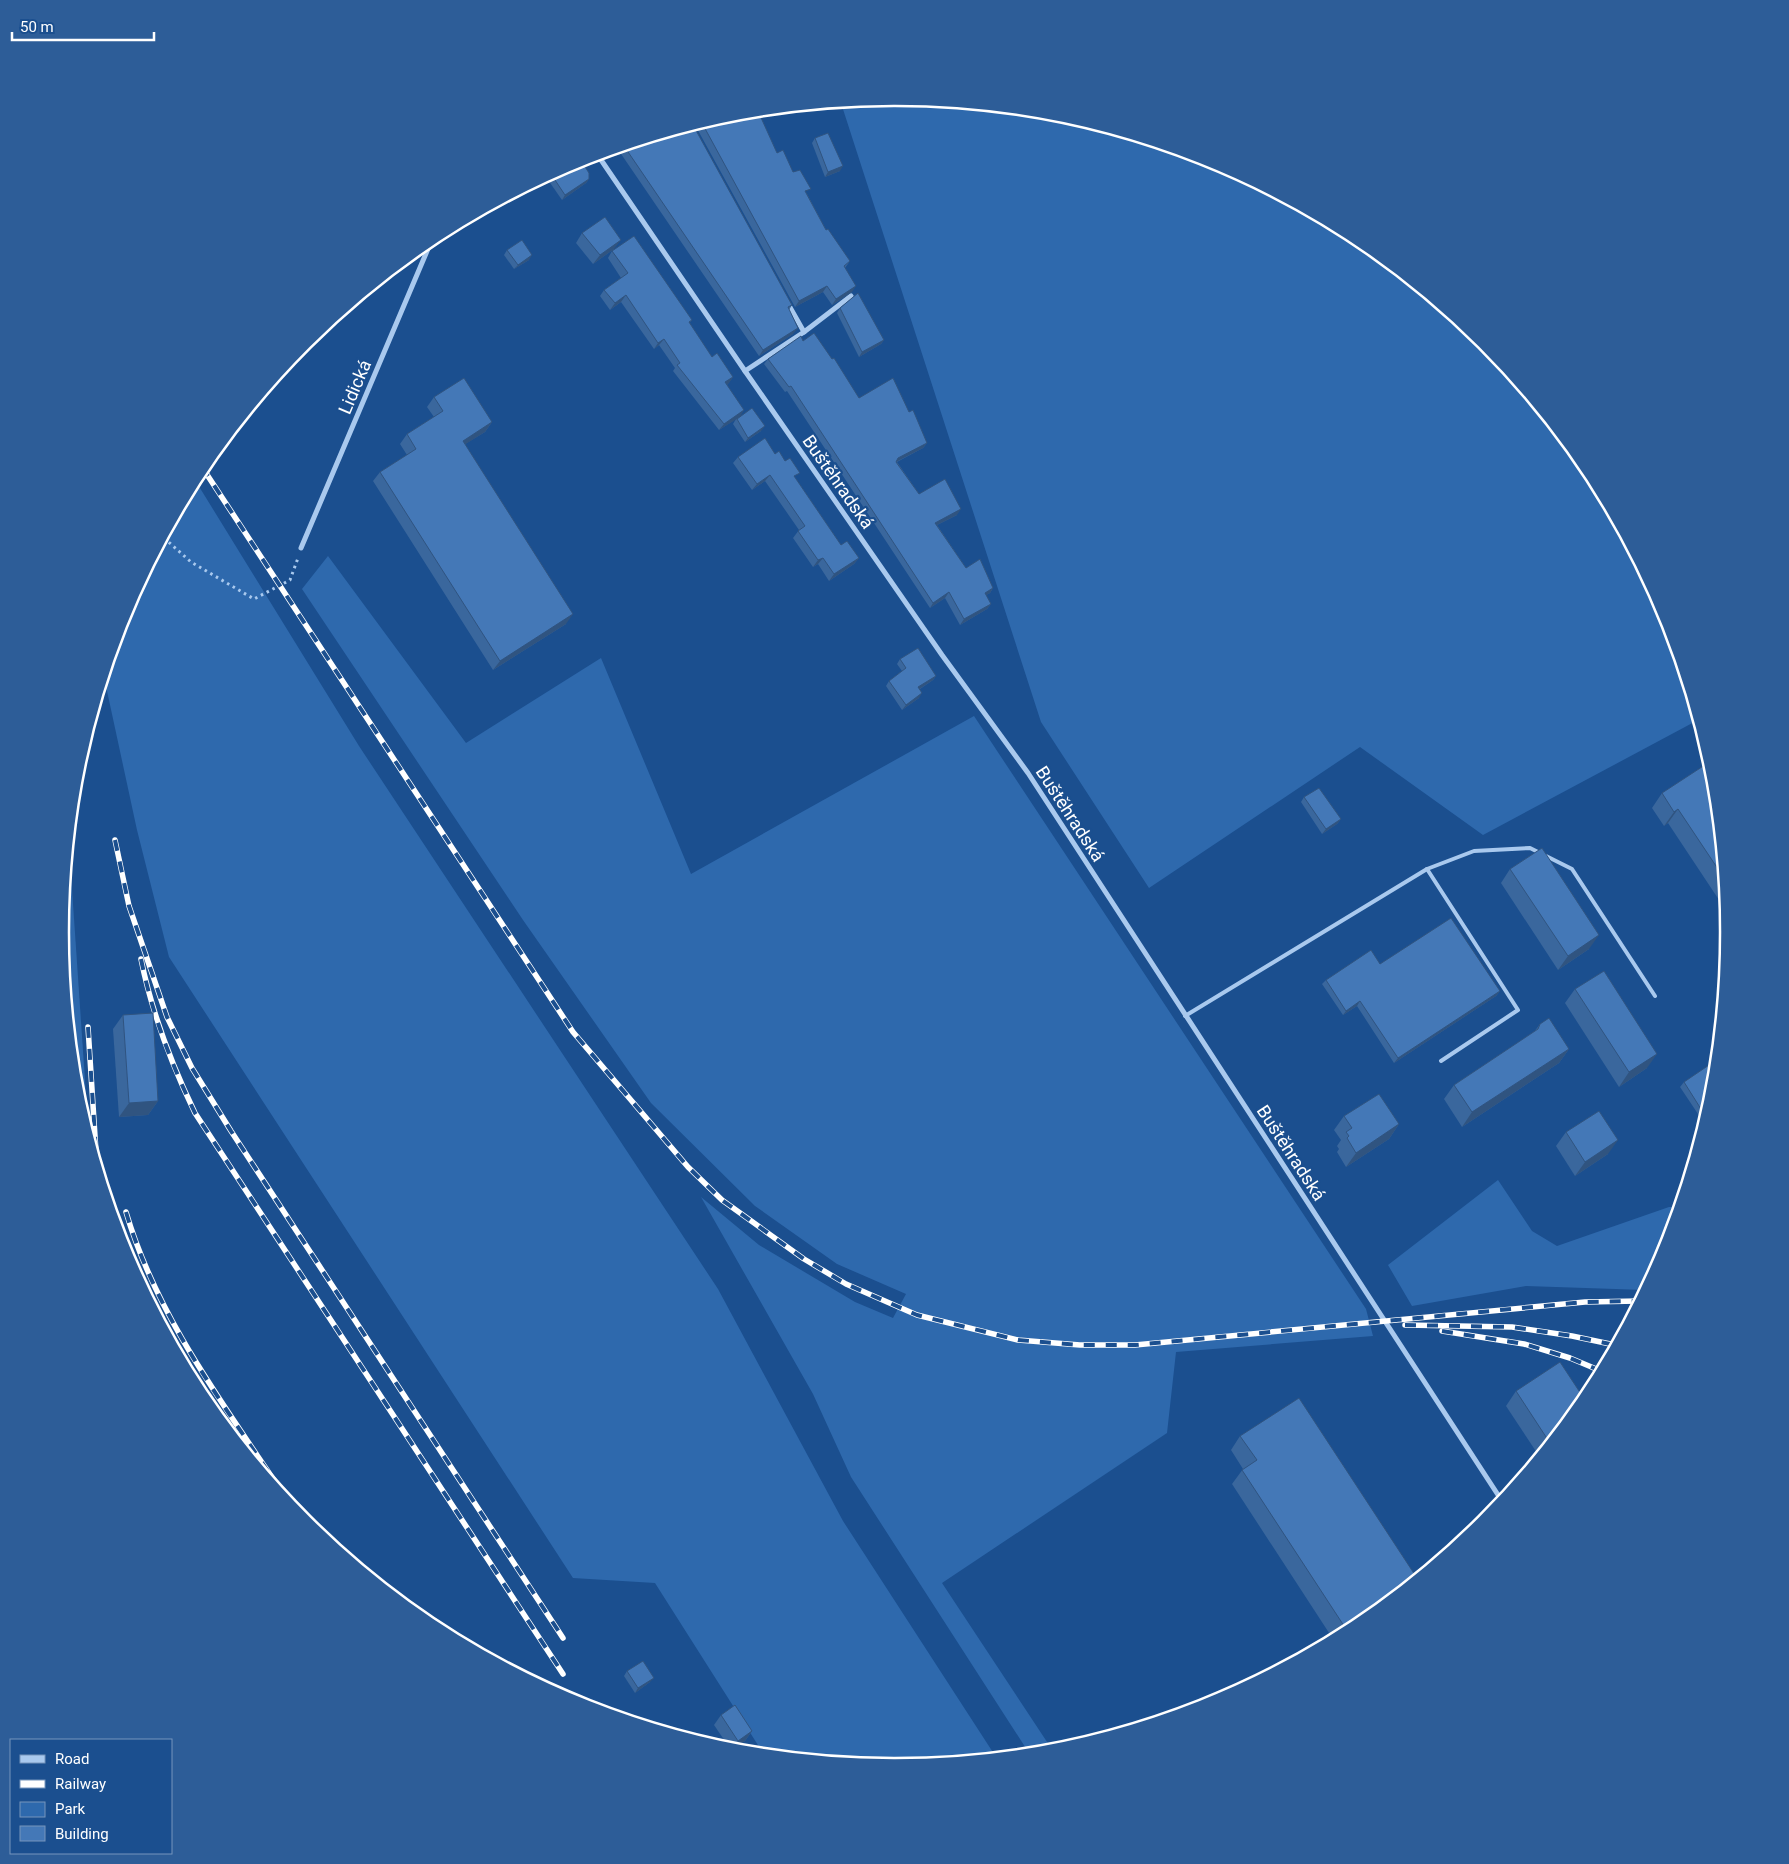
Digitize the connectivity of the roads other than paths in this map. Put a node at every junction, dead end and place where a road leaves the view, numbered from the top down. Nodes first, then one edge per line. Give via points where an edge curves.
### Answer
1 (602, 160) edge
2 (427, 252) edge
3 (851, 296) edge
4 (785, 297) edge
5 (804, 332) junction
6 (744, 371) junction
7 (301, 548) road end
8 (1427, 870) junction
9 (1655, 996) dead end
10 (1185, 1016) junction
11 (1441, 1061) dead end
12 (1498, 1495) edge

1 - 6 street, Buštěhradská
2 - 7 street, Lidická
3 - 5 street
4 - 5 street
5 - 6 street
6 - 10 street, Buštěhradská via 1028,774
8 - 9 lane via 1474,851 1530,848 1572,869
8 - 10 lane
8 - 11 lane via 1518,1010
10 - 12 street, Buštěhradská

